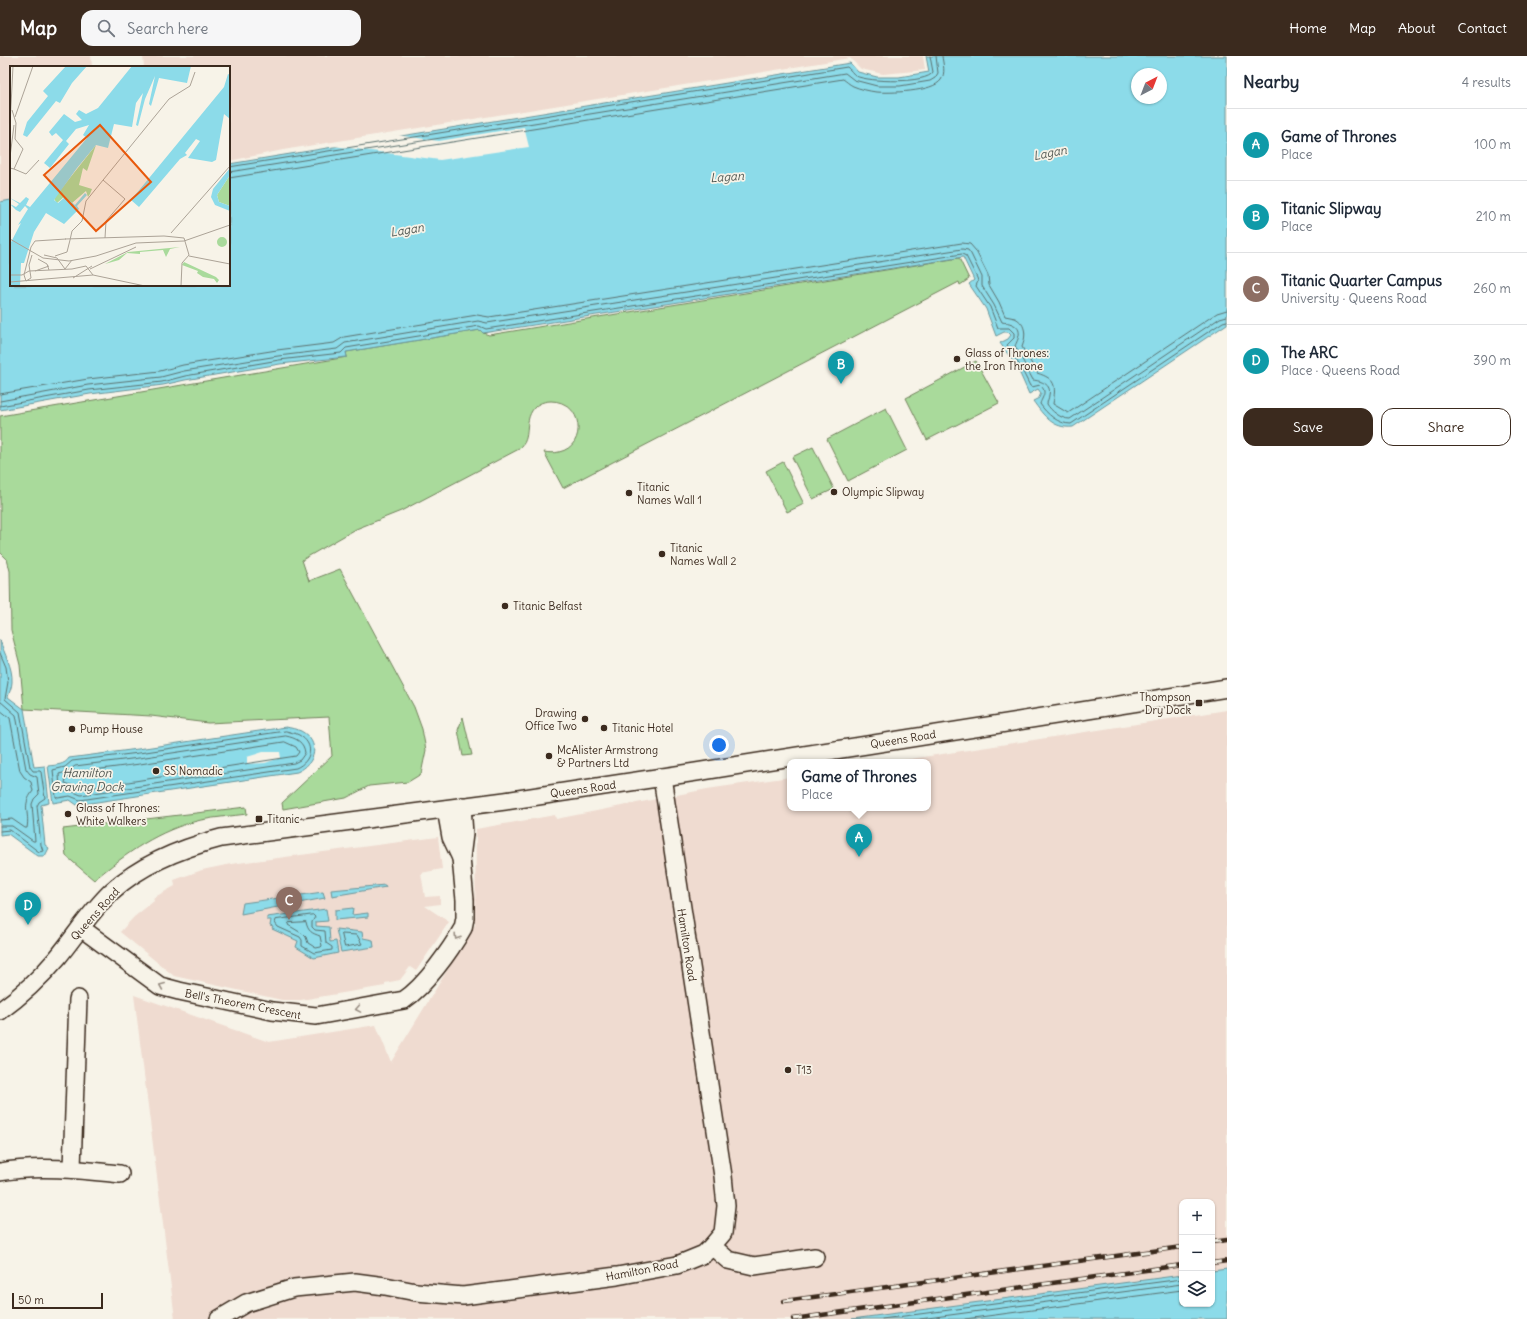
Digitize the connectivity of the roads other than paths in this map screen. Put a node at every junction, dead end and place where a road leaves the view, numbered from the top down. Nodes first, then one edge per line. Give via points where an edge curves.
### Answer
1 (1227, 688) edge
2 (662, 777) junction
3 (454, 808) junction
4 (81, 928) junction
5 (78, 999) dead end
6 (0, 1011) edge
7 (72, 1168) junction
8 (0, 1172) edge
9 (120, 1174) dead end
10 (712, 1246) junction
11 (815, 1257) dead end
12 (219, 1319) edge

1 - 2 street, Queens Road
2 - 3 street, Queens Road
2 - 10 street, Hamilton Road via 723,1176 726,1206 723,1233
3 - 4 street, Queens Road via 221,838 193,845 161,858 133,876 113,891
3 -> 4 street, Bell's Theorem Crescent via 451,837 460,858 465,918 462,928 423,983 404,1000 316,1016 302,1016 179,991 160,986
4 - 6 street, Queens Road via 44,974
5 - 7 street
7 - 8 street
7 - 9 street
10 - 11 street via 728,1260 754,1266
10 - 12 street, Hamilton Road via 704,1254 677,1265 617,1276 463,1296 416,1292 355,1282 294,1288 246,1303

